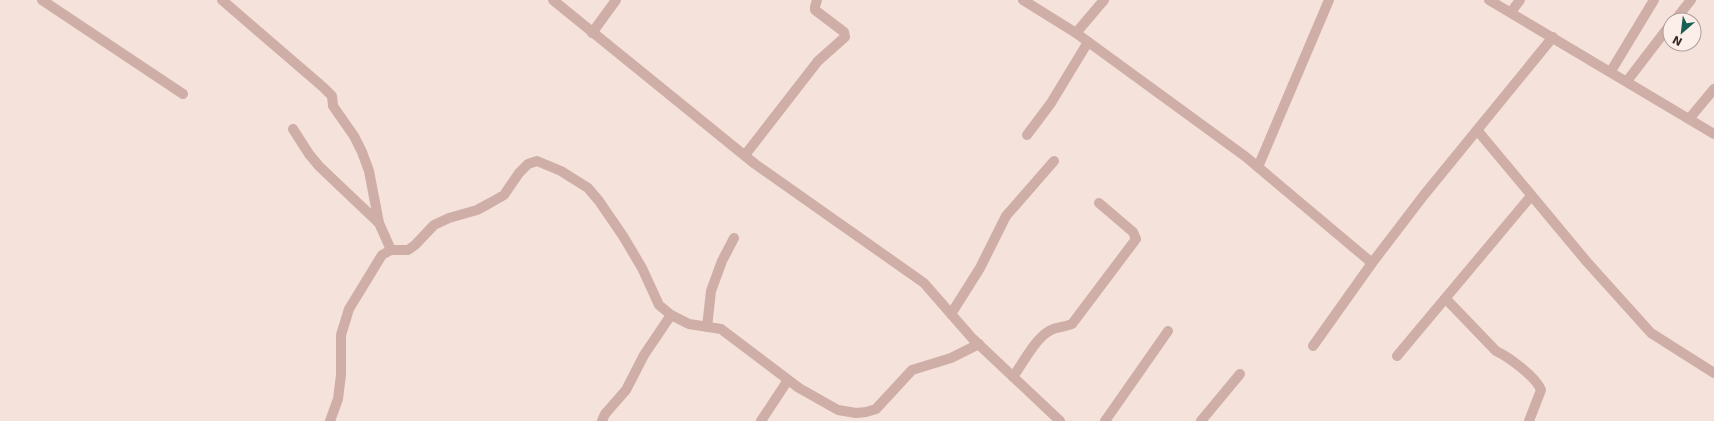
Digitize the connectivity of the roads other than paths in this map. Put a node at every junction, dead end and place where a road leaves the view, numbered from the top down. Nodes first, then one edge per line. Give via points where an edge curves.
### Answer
1 (42, 0) edge
2 (222, 0) edge
3 (553, 0) edge
4 (616, 0) edge
5 (817, 0) edge
6 (1023, 0) edge
7 (1104, 0) edge
8 (1329, 0) edge
9 (1489, 0) edge
10 (1520, 0) edge
11 (1654, 0) edge
12 (1691, 0) edge
13 (1511, 12) junction
14 (1681, 12) edge
15 (592, 33) junction
16 (1076, 34) junction
17 (1662, 36) edge
18 (1553, 37) junction
19 (1088, 42) junction
20 (1611, 72) junction
21 (1627, 81) junction
22 (1714, 90) edge
23 (183, 94) dead end
24 (1689, 119) junction
25 (293, 129) dead end
26 (1477, 130) junction
27 (1714, 134) edge
28 (1027, 135) dead end
29 (745, 155) junction
30 (1054, 161) dead end
31 (1258, 167) junction
32 (1531, 196) junction
33 (1099, 203) dead end
34 (379, 223) junction
35 (734, 238) dead end
36 (391, 250) junction
37 (1372, 263) junction
38 (1446, 299) junction
39 (671, 314) junction
40 (951, 314) junction
41 (707, 327) junction
42 (1168, 331) dead end
43 (979, 344) junction
44 (1313, 346) dead end
45 (1397, 356) dead end
46 (1714, 373) edge
47 (1240, 374) dead end
48 (1013, 377) junction
49 (788, 380) junction
50 (330, 421) edge
51 (602, 421) edge
52 (762, 421) edge
53 (1060, 421) edge
54 (1104, 421) edge
55 (1201, 421) edge
56 (1530, 421) edge

1 - 23 street
2 - 34 street via 332,96 333,106 362,152 369,171
3 - 15 street
4 - 15 street
5 - 29 street via 815,10 844,32 845,37 818,61
6 - 16 street
7 - 16 street
8 - 31 street
9 - 13 street
10 - 13 street
11 - 20 street
12 - 14 street
13 - 18 street
15 - 29 street
16 - 19 street
17 - 21 street
18 - 20 street
18 - 26 street
19 - 28 street via 1052,103
19 - 31 street
20 - 21 street
21 - 24 street
22 - 24 street
24 - 27 street
25 - 34 street via 319,166
26 - 32 street
26 - 37 street
29 - 40 street via 924,283
30 - 40 street via 1006,216 980,268
31 - 37 street
32 - 38 street
32 - 46 street via 1651,333
33 - 48 street via 1133,232 1136,240 1072,324 1051,329 1040,337
34 - 36 street
35 - 41 street via 711,291
36 - 39 street via 408,250 434,225 477,210 504,195 528,164 536,161 561,171 588,188 623,236 659,304
36 - 50 street via 382,255 349,309 341,335 338,399
37 - 44 street
38 - 45 street
38 - 56 street via 1496,351 1525,371 1540,386 1541,390
39 - 41 street via 689,324
39 - 51 street via 644,355 626,390
40 - 43 street
41 - 49 street via 721,329
42 - 54 street
43 - 48 street
43 - 49 street via 951,358 912,370 876,409 866,412 838,410 810,396
47 - 55 street
48 - 53 street
49 - 52 street

